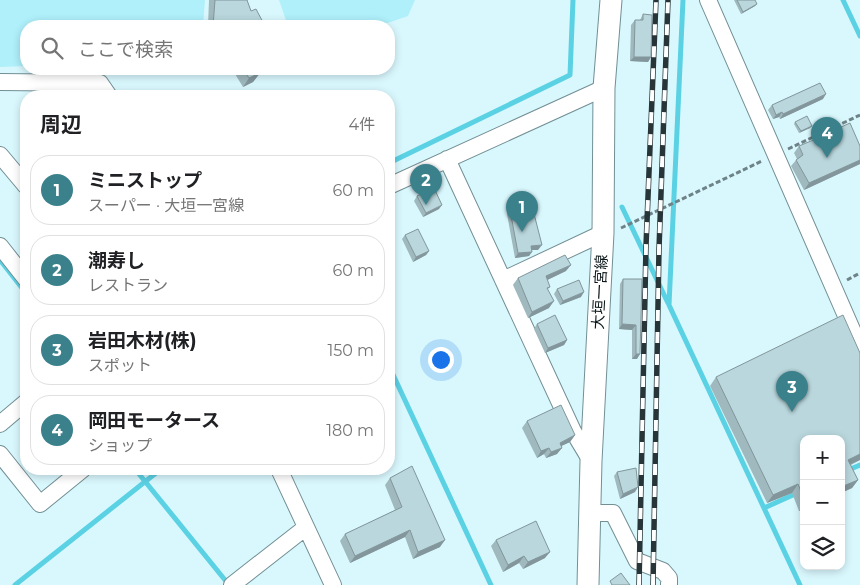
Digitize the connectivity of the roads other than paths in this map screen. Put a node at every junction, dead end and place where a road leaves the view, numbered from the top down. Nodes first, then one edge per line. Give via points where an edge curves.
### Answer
1 (611, 0) edge
2 (708, 0) edge
3 (0, 82) edge
4 (604, 88) junction
5 (105, 90) edge
6 (0, 155) edge
7 (447, 159) junction
8 (20, 179) edge
9 (395, 183) edge
10 (603, 233) junction
11 (0, 246) edge
12 (20, 271) edge
13 (503, 280) junction
14 (860, 348) edge
15 (20, 407) edge
16 (0, 424) edge
17 (0, 454) edge
18 (591, 461) junction
19 (76, 475) edge
20 (281, 475) edge
21 (591, 513) junction
22 (305, 528) junction
23 (232, 585) edge
24 (333, 585) edge
25 (588, 585) edge
26 (669, 585) edge

1 - 4 main road, 大垣一宮線
2 - 14 street
3 - 5 street via 100,83
4 - 7 street
4 - 10 main road, 大垣一宮線
6 - 8 street
7 - 9 street
7 - 13 street
10 - 13 street
10 - 18 main road, 大垣一宮線
11 - 12 street
13 - 18 street via 573,431
15 - 16 street
17 - 19 street via 40,504
18 - 21 main road, 大垣一宮線
20 - 22 street
21 - 25 main road, 大垣一宮線
21 - 26 street via 613,513 637,561 662,571 669,578
22 - 23 street
22 - 24 street

